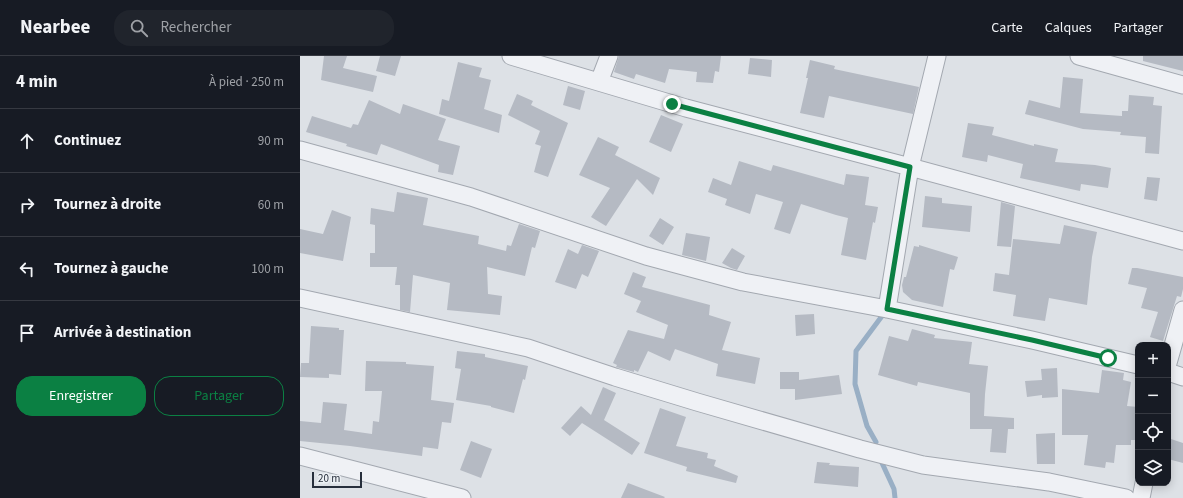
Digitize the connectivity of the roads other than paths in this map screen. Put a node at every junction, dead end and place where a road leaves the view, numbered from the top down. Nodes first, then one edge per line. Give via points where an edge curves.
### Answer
1 (511, 56) edge
2 (609, 56) edge
3 (937, 56) edge
4 (1079, 56) edge
5 (599, 82) junction
6 (1183, 85) edge
7 (300, 150) edge
8 (910, 167) junction
9 (1183, 241) edge
10 (300, 298) edge
11 (887, 309) junction
12 (1183, 310) edge
13 (1171, 352) edge
14 (1135, 364) edge
15 (1171, 373) edge
16 (1183, 377) edge
17 (300, 456) edge
18 (1143, 486) edge
19 (462, 498) edge
20 (1126, 498) edge
21 (1141, 498) edge

1 - 5 street
2 - 5 street
3 - 8 street
4 - 6 street
5 - 8 street via 686,108
7 - 11 street via 471,196 646,256 743,282
8 - 9 street
8 - 11 street
10 - 20 street via 528,348 705,404 923,465 1049,482
11 - 14 street
12 - 13 street
15 - 16 street
17 - 19 street
18 - 21 street

